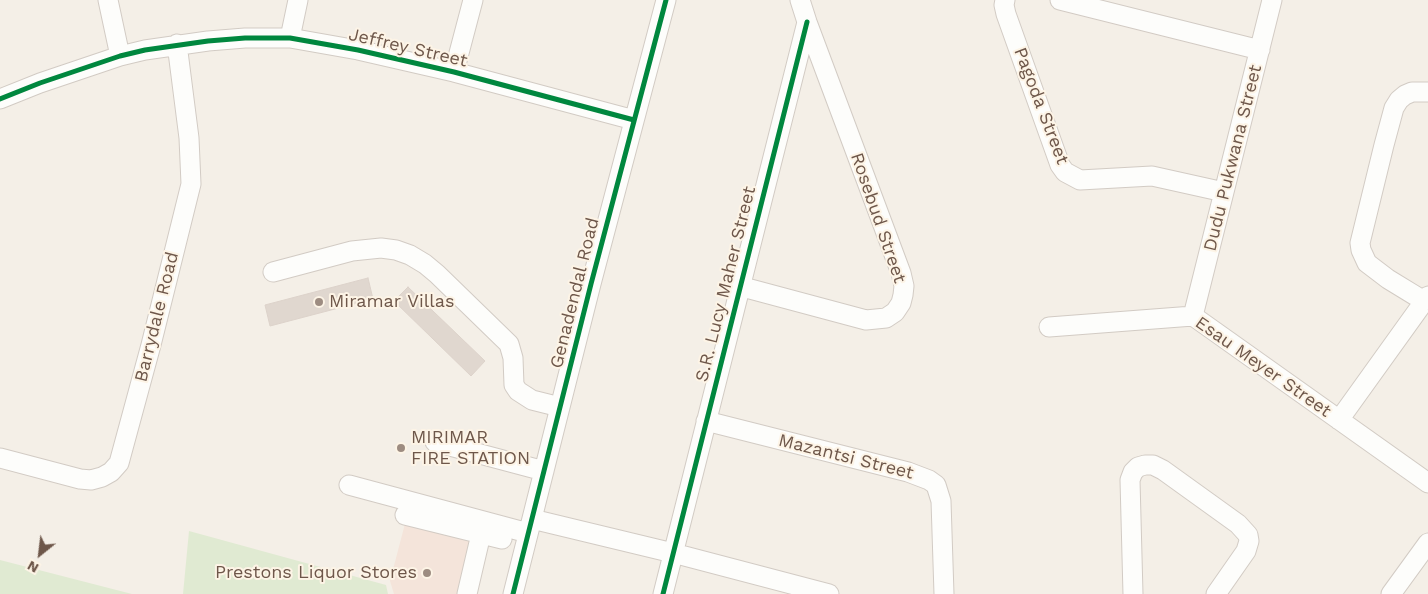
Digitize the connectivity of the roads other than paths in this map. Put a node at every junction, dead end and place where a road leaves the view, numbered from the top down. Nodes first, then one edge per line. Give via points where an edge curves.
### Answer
1 (108, 0) edge
2 (298, 0) edge
3 (473, 0) edge
4 (666, 0) edge
5 (800, 0) edge
6 (1005, 0) edge
7 (1060, 0) edge
8 (1272, 0) edge
9 (807, 22) junction
10 (290, 38) junction
11 (177, 44) junction
12 (1260, 50) junction
13 (120, 56) junction
14 (454, 72) junction
15 (1428, 92) edge
16 (0, 99) edge
17 (634, 120) junction
18 (1224, 192) junction
19 (273, 272) dead end
20 (739, 286) junction
21 (1426, 298) edge
22 (1193, 316) junction
23 (1049, 327) dead end
24 (560, 407) junction
25 (1339, 420) junction
26 (706, 421) junction
27 (435, 442) dead end
28 (0, 458) edge
29 (544, 470) junction
30 (1428, 482) edge
31 (349, 486) dead end
32 (405, 515) dead end
33 (529, 532) junction
34 (481, 534) junction
35 (1428, 543) edge
36 (673, 553) junction
37 (466, 594) edge
38 (512, 594) edge
39 (662, 594) edge
40 (829, 594) edge
41 (944, 594) edge
42 (1133, 594) edge
43 (1216, 594) edge
44 (1391, 594) edge

1 - 13 street
2 - 10 street
3 - 14 street
4 - 17 street, Genadendal Road
5 - 9 street, Rosebud Street
6 - 18 street, Pagoda Street via 1006,14 1065,172 1080,180 1152,176
7 - 12 street
8 - 12 street, Dudu Pukwana Street
9 - 20 street, S.R. Lucy Maher Street
9 - 20 street, Rosebud Street via 901,273 904,286 901,303 886,318 866,320
10 - 11 street, Jeffrey Street
10 - 14 street, Jeffrey Street
11 - 13 street, Jeffrey Street
11 - 28 street, Barrydale Road via 189,138 191,184 119,463 102,478 91,480
12 - 18 street, Dudu Pukwana Street
13 - 16 street, Jeffrey Street
14 - 17 street, Jeffrey Street
15 - 21 street via 1405,95 1394,108 1360,243 1367,263 1388,279
17 - 24 street, Genadendal Road
18 - 22 street, Dudu Pukwana Street
19 - 24 street via 352,252 382,248 410,255 437,274 509,344 514,385 518,391 532,400
20 - 26 street, S.R. Lucy Maher Street
21 - 25 street
22 - 23 street, Esau Meyer Street
22 - 25 street, Esau Meyer Street
24 - 29 street, Genadendal Road
25 - 30 street, Esau Meyer Street
26 - 36 street, S.R. Lucy Maher Street
26 - 41 street, Mazantsi Street via 908,472 936,485 941,500
27 - 29 street
29 - 33 street, Genadendal Road
31 - 33 street
32 - 34 street
33 - 34 street
33 - 36 street
33 - 38 street, Genadendal Road
34 - 37 street
35 - 44 street
36 - 39 street
36 - 40 street
42 - 43 street via 1130,480 1133,472 1145,465 1162,470 1238,524 1248,535 1246,551

